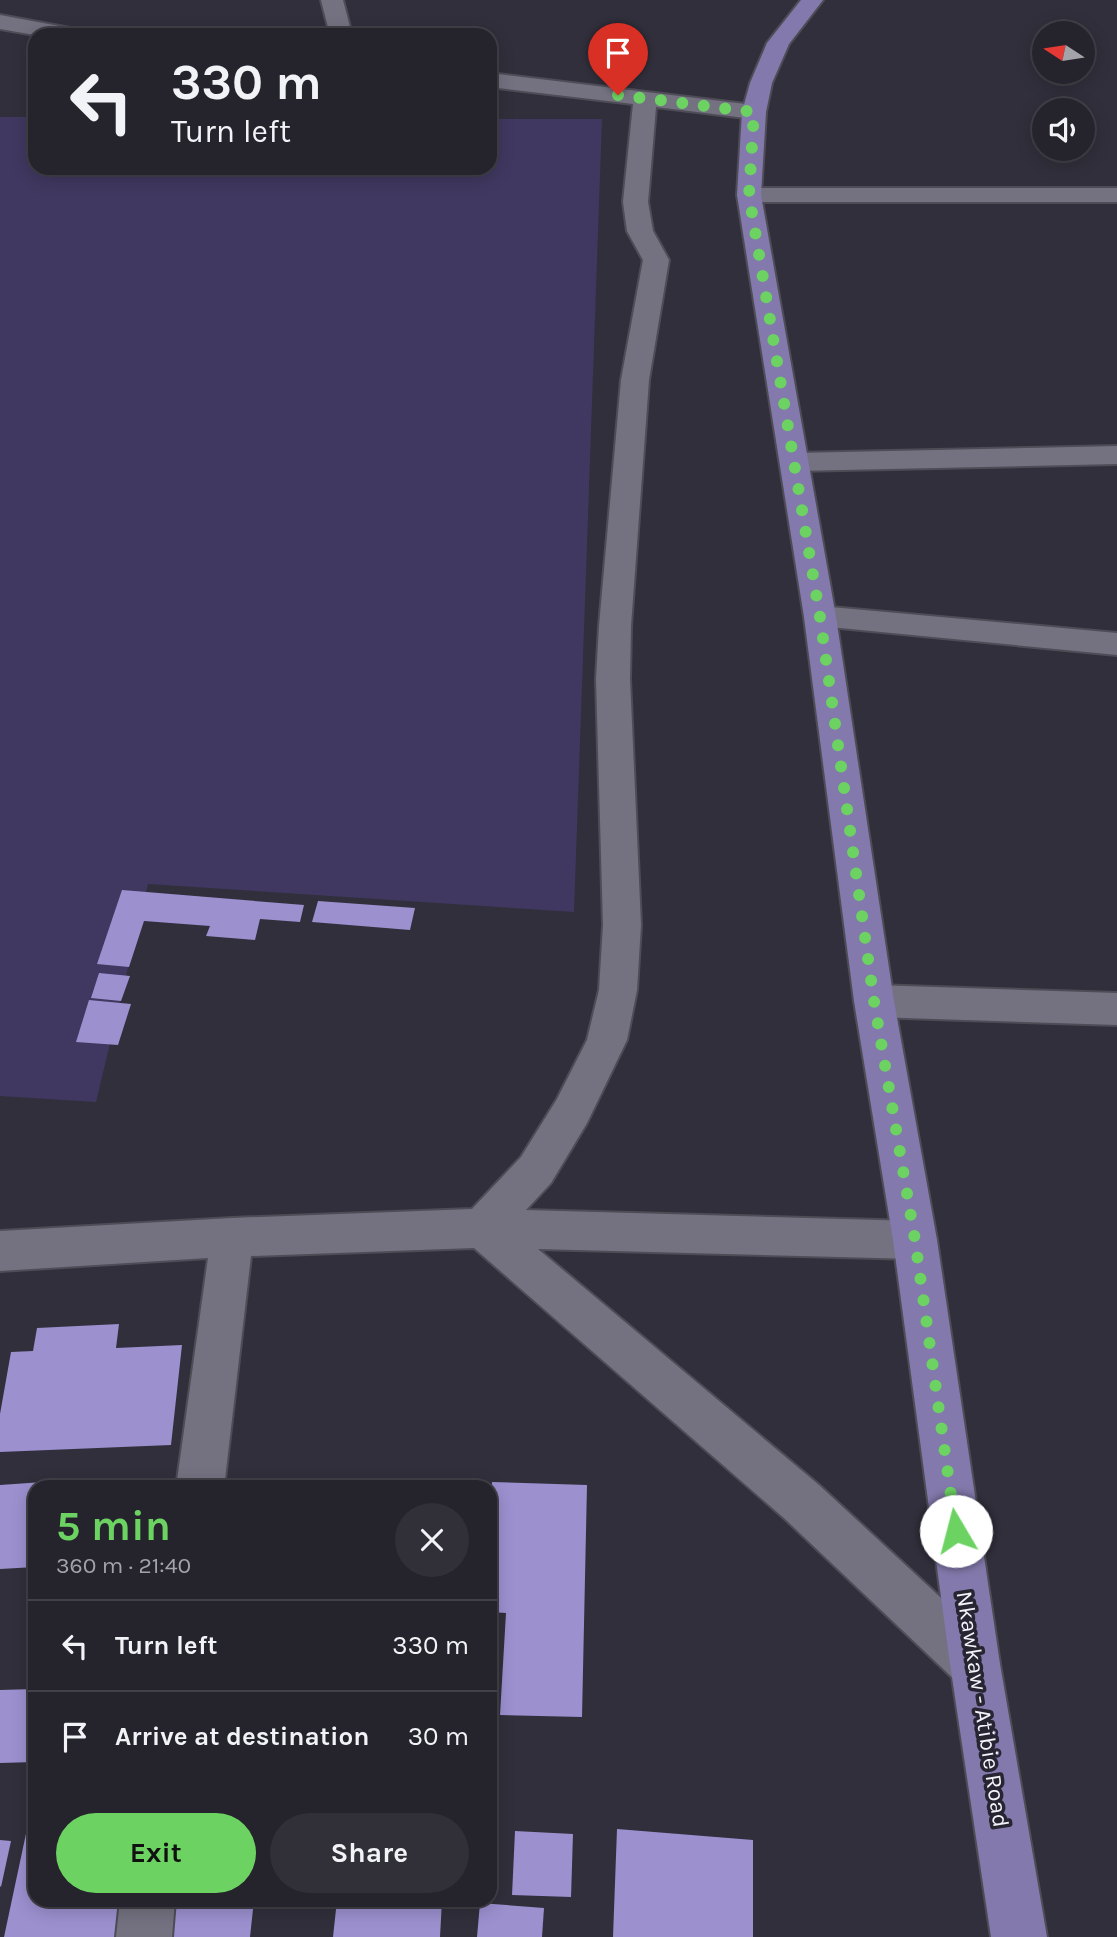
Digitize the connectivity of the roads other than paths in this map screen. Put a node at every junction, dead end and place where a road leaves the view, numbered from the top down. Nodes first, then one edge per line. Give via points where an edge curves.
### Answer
1 (331, 0) edge
2 (811, 0) edge
3 (0, 22) edge
4 (32, 28) edge
5 (339, 28) edge
6 (497, 81) edge
7 (645, 99) junction
8 (754, 112) junction
9 (749, 195) junction
10 (1117, 195) edge
11 (1117, 455) edge
12 (796, 462) junction
13 (820, 617) junction
14 (1117, 644) edge
15 (874, 1001) junction
16 (1117, 1009) edge
17 (482, 1228) junction
18 (232, 1237) junction
19 (915, 1240) junction
20 (0, 1251) edge
21 (201, 1480) edge
22 (975, 1664) junction
23 (147, 1907) edge
24 (144, 1937) edge
25 (1019, 1937) edge

1 - 5 street
2 - 8 main road, Nkawkaw - Atibie Road via 778,43
3 - 4 street
6 - 7 street
7 - 8 street
7 - 17 street via 636,216 656,260 635,380 615,626 622,925 618,990 607,1040 572,1111 536,1170
8 - 9 main road, Nkawkaw - Atibie Road
9 - 10 street
9 - 12 main road, Nkawkaw - Atibie Road via 779,387
11 - 12 street
12 - 13 main road, Nkawkaw - Atibie Road
13 - 14 street
13 - 15 main road, Nkawkaw - Atibie Road
15 - 16 street
15 - 19 main road, Nkawkaw - Atibie Road
17 - 18 street
17 - 19 street
17 - 22 street via 802,1502
18 - 20 street
18 - 21 street
19 - 22 main road, Nkawkaw - Atibie Road
22 - 25 main road, Nkawkaw - Atibie Road
23 - 24 street

